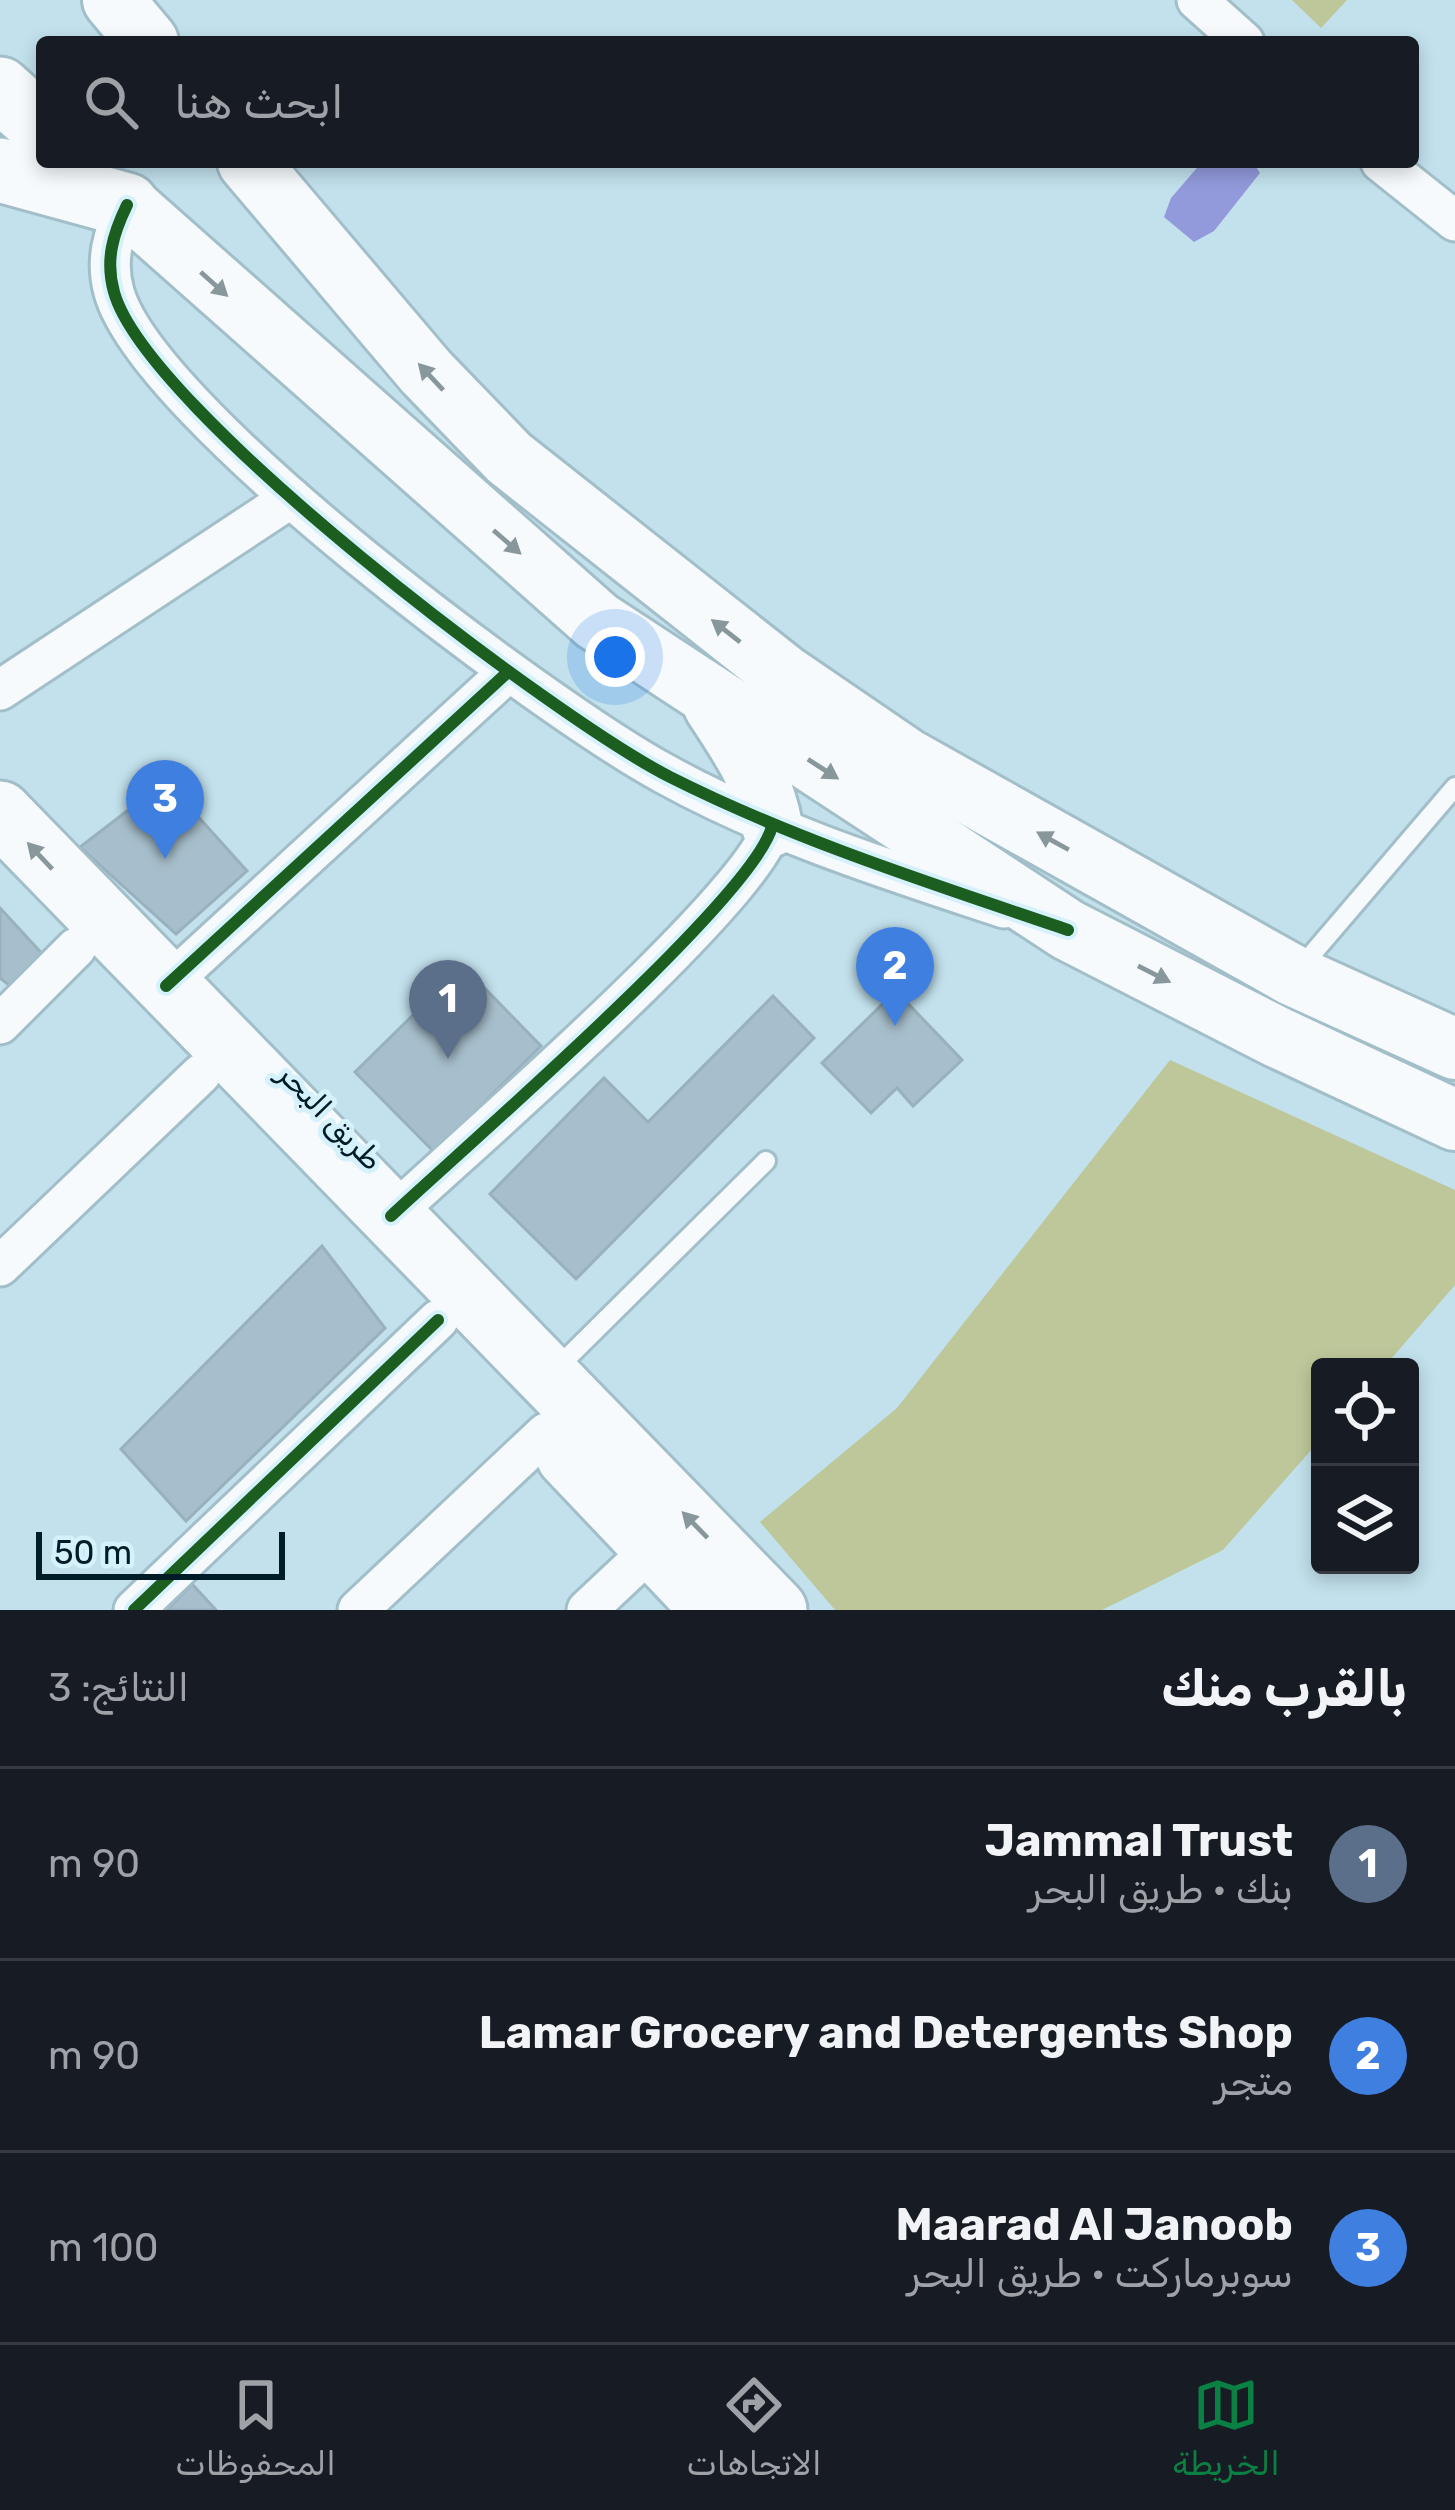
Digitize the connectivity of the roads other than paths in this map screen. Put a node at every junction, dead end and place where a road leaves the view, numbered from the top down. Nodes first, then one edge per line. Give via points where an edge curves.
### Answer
1 (113, 0) edge
2 (1197, 0) edge
3 (143, 36) edge
4 (1237, 36) edge
5 (0, 89) edge
6 (36, 122) edge
7 (87, 168) edge
8 (253, 168) edge
9 (1389, 168) edge
10 (0, 170) edge
11 (127, 205) junction
12 (1455, 221) edge
13 (291, 498) junction
14 (508, 671) junction
15 (0, 691) edge
16 (704, 691) junction
17 (1455, 787) edge
18 (0, 813) edge
19 (772, 826) junction
20 (0, 876) edge
21 (1068, 929) junction
22 (76, 948) junction
23 (1294, 976) junction
24 (166, 986) junction
25 (0, 1024) edge
26 (1455, 1049) edge
27 (201, 1073) junction
28 (1455, 1120) edge
29 (766, 1161) dead end
30 (391, 1216) junction
31 (0, 1266) edge
32 (438, 1320) junction
33 (548, 1405) junction
34 (654, 1547) junction
35 (134, 1610) edge
36 (358, 1610) edge
37 (586, 1610) edge
38 (714, 1610) edge
39 (776, 1610) edge

1 - 3 main road
2 - 4 street
5 - 6 highway
7 - 11 highway
23 -> 8 main road via 907,759 672,590 509,458
9 - 12 street
10 - 11 highway
11 - 13 street via 110,265 129,323 179,388
11 -> 16 main road via 596,620
13 - 14 street
13 - 15 street
14 - 19 street via 664,774
14 - 24 street
16 - 19 main road via 746,754
16 -> 21 main road
17 - 23 lane
24 -> 18 highway, طريق البحر
19 - 21 street
19 - 30 street via 769,843 709,913
20 - 22 highway, طريق البحر
21 -> 28 main road
22 - 25 street
22 - 27 highway, طريق البحر
23 - 26 main road
24 - 30 highway, طريق البحر
27 - 31 street
27 - 32 highway, طريق البحر
29 - 33 lane
30 - 33 highway, طريق البحر
32 - 33 highway, طريق البحر
32 - 35 street
33 - 34 highway, طريق البحر
33 - 36 street
39 -> 33 highway, طريق البحر
34 - 37 street
34 - 38 highway, طريق البحر

